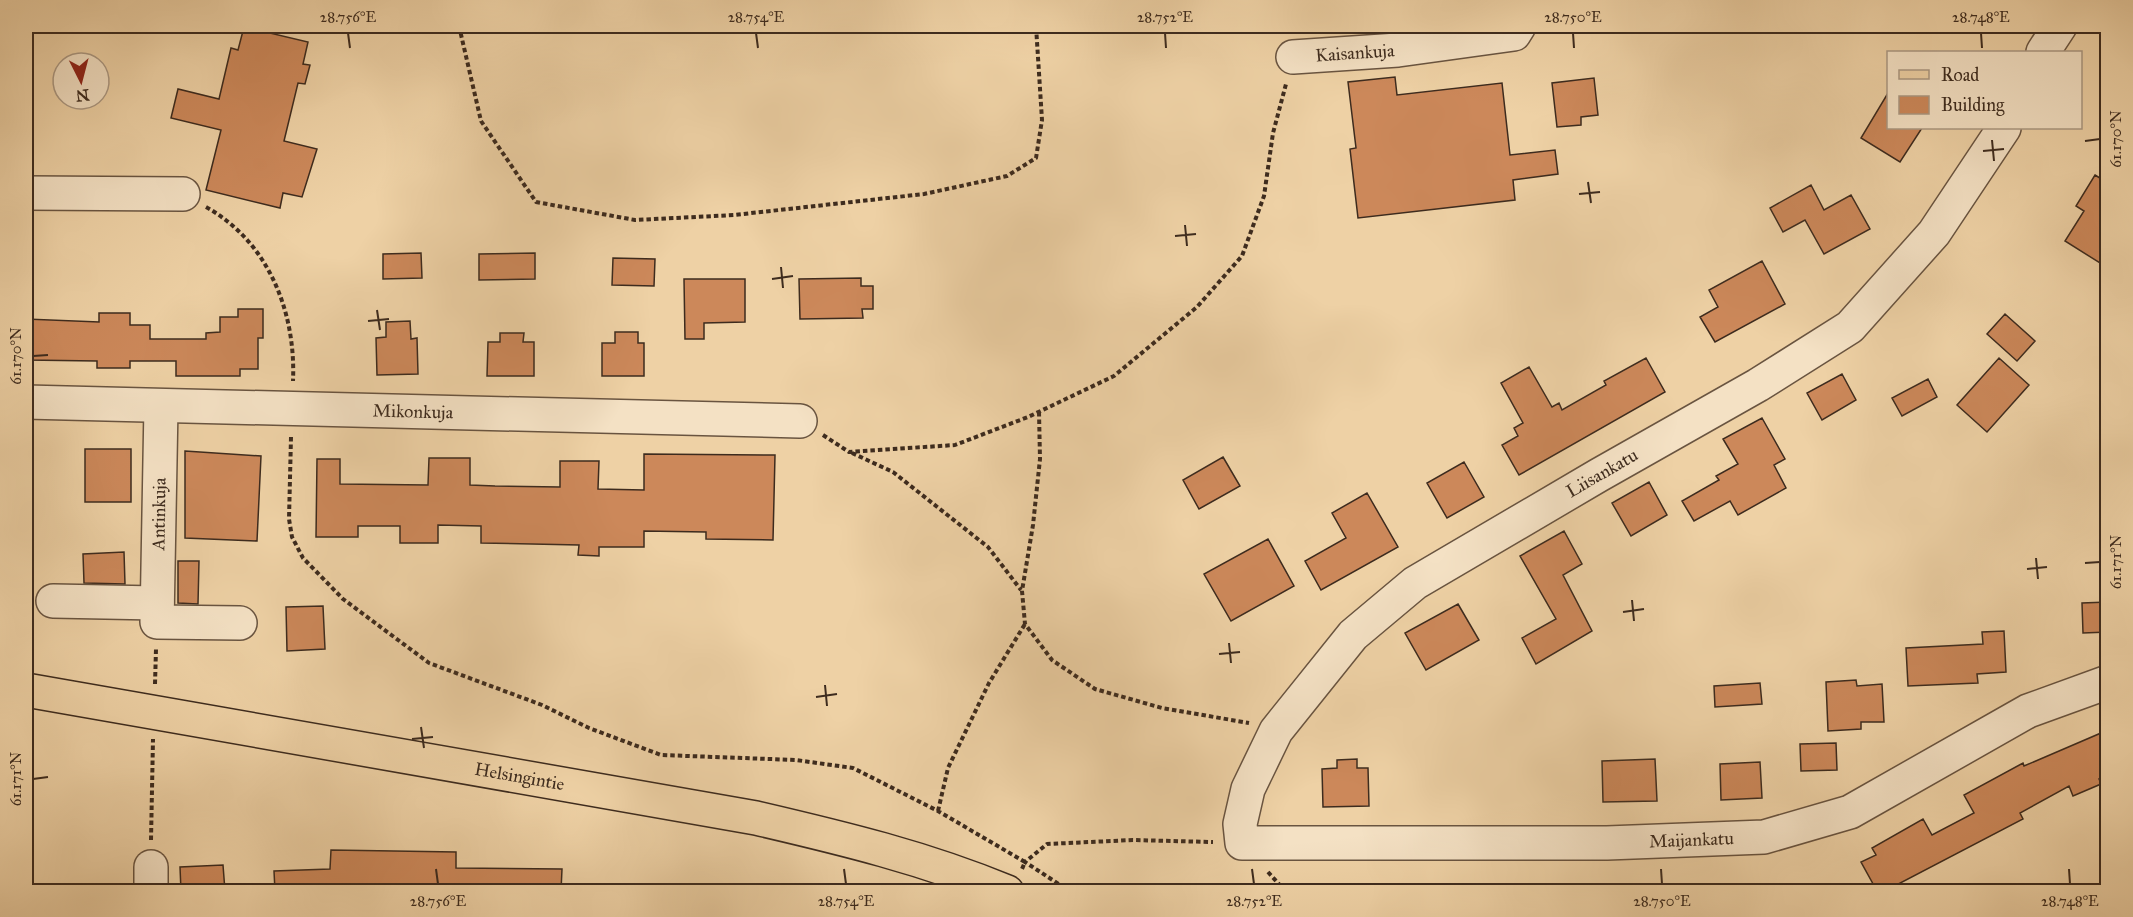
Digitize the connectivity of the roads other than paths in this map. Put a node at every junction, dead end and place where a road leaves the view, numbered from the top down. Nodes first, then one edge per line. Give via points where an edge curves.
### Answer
1 (1519, 26) edge
2 (2061, 26) edge
3 (2044, 51) edge
4 (1293, 57) road end
5 (2003, 129) edge
6 (26, 193) edge
7 (183, 194) road end
8 (26, 402) edge
9 (161, 406) junction
10 (800, 421) road end
11 (53, 601) dead end
12 (157, 613) junction
13 (240, 624) dead end
14 (2108, 682) edge
15 (26, 690) edge
16 (1242, 843) joint
17 (1014, 882) edge

1 - 4 street, Kaisankuja via 1514,34
2 - 3 street
5 - 16 street, Liisankatu via 1934,232 1850,327 1758,385 1415,583 1353,635 1276,730 1248,789 1240,824
6 - 7 street
8 - 9 street, Mikonkuja
9 - 10 street, Mikonkuja
9 - 12 street, Antinkuja
11 - 12 street
12 - 13 street
14 - 16 street, Maijankatu via 2028,711 1850,812 1764,837 1607,843
15 - 17 main road, Helsingintie via 756,818

